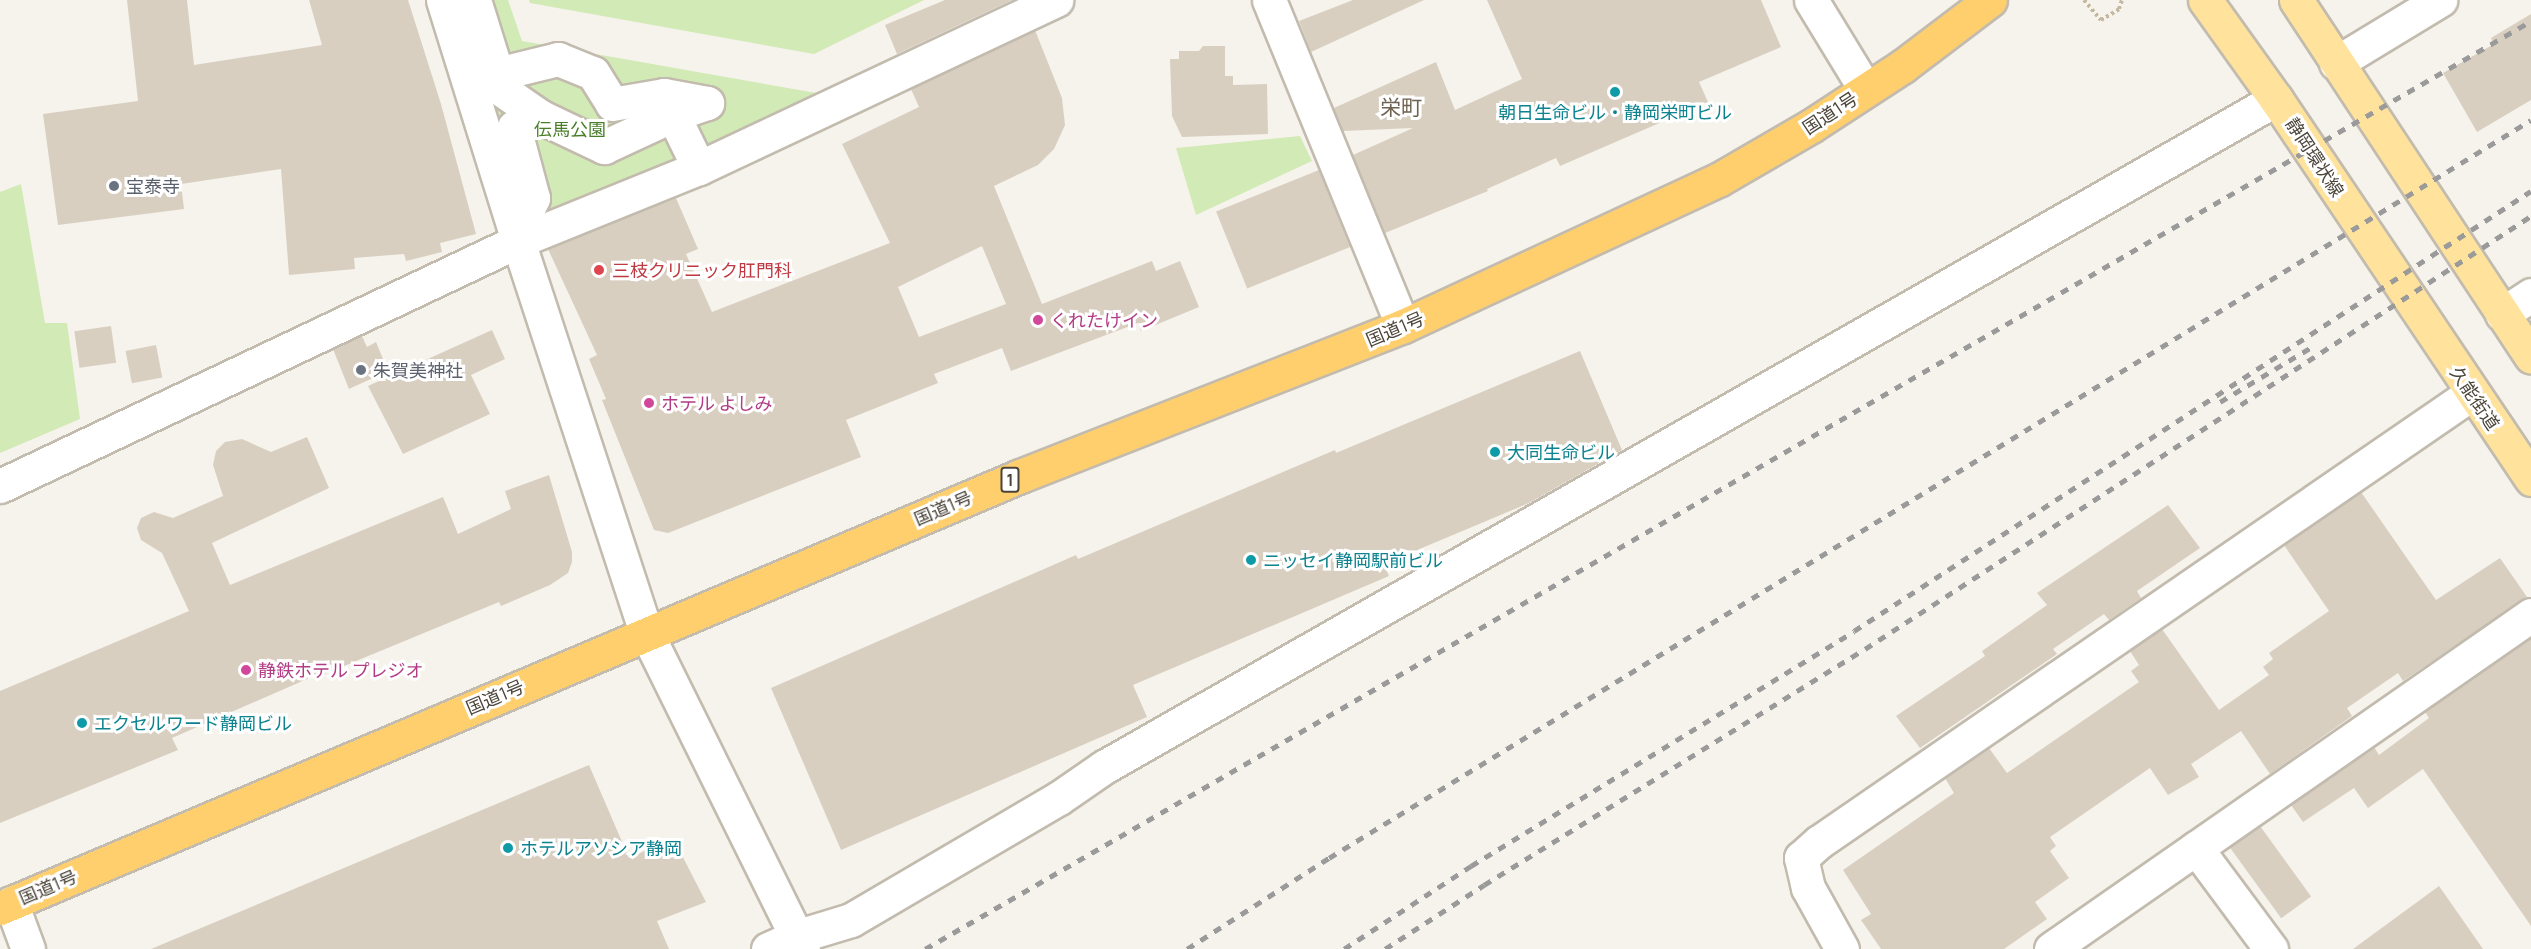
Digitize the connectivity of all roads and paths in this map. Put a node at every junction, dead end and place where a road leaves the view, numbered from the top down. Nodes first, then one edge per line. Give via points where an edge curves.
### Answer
1 (443, 0) edge
2 (474, 0) edge
3 (1056, 0) edge
4 (1269, 0) edge
5 (1811, 0) edge
6 (1990, 0) edge
7 (2084, 0) edge
8 (2122, 0) edge
9 (2205, 0) edge
10 (2296, 0) edge
11 (2440, 0) edge
12 (2336, 63) junction
13 (497, 74) junction
14 (1866, 90) junction
15 (2276, 99) junction
16 (673, 115) junction
17 (540, 117) junction
18 (699, 168) junction
19 (517, 237) junction
20 (2531, 295) edge
21 (2502, 314) junction
22 (2420, 317) joint
23 (1403, 326) junction
24 (2531, 357) edge
25 (2472, 393) junction
26 (2531, 479) edge
27 (0, 486) edge
28 (2531, 615) edge
29 (646, 632) junction
30 (2196, 848) junction
31 (6, 906) edge
32 (789, 945) edge
33 (28, 949) edge
34 (1842, 949) edge
35 (2051, 949) edge
36 (2271, 949) edge

1 - 19 street
2 - 13 street
3 - 18 street
4 - 23 street
5 - 14 street
6 - 14 highway, 国道1号 / 1
7 - 8 path via 2101,20 2119,9
9 - 15 main road, 静岡環状線
10 - 12 main road
11 - 12 street
12 - 21 main road
13 - 16 street via 558,59 593,73 612,104 664,95 707,103
13 - 17 street via 502,90
14 - 23 highway, 国道1号 / 1 via 1718,180
15 - 22 main road, 静岡環状線
15 - 32 street via 1104,767 1059,798 851,920
16 - 17 street via 604,147
16 - 18 street
17 - 19 street via 514,127 533,198
18 - 19 street
19 - 27 street
19 - 29 street
20 - 21 street
21 - 24 main road
22 - 25 main road, 久能街道
23 - 29 highway, 国道1号 / 1 via 1020,476
25 - 26 main road, 久能街道
25 - 34 street via 1813,847 1801,858 1808,888
28 - 30 street
29 - 31 highway, 国道1号 / 1
29 - 32 street
30 - 35 street
30 - 36 street
31 - 33 street

